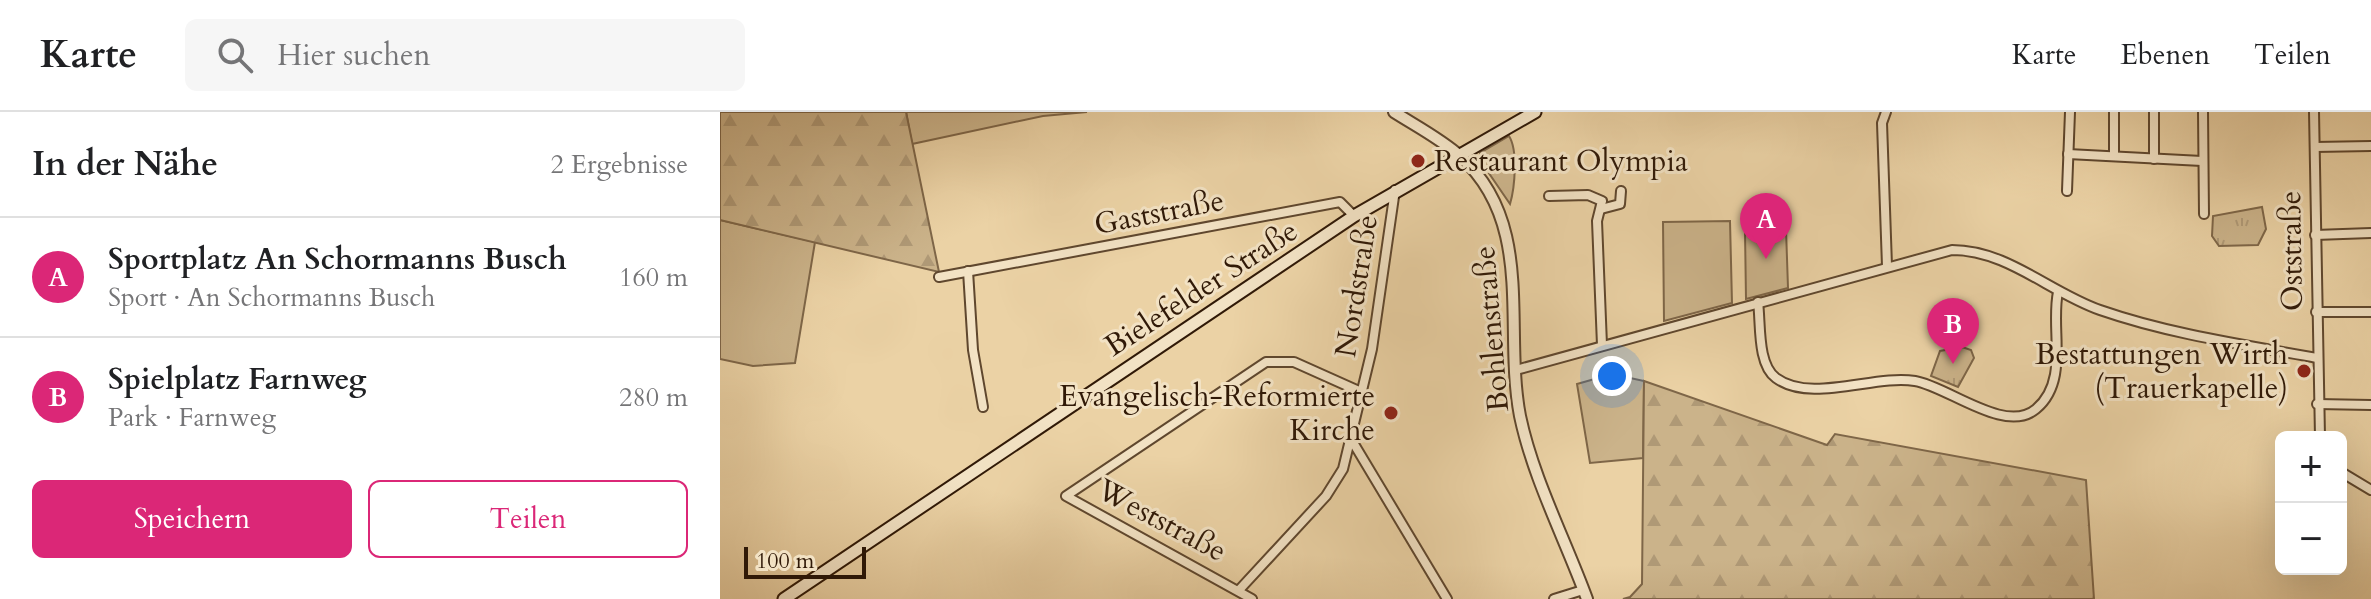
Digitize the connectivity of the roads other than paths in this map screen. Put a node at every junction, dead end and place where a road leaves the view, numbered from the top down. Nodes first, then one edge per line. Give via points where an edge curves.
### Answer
1 (1394, 112) edge
2 (1886, 112) edge
3 (2070, 112) edge
4 (2114, 112) edge
5 (2154, 112) edge
6 (2203, 112) edge
7 (2314, 112) edge
8 (1529, 114) edge
9 (2371, 146) edge
10 (2315, 147) junction
11 (2068, 154) junction
12 (2114, 154) junction
13 (1459, 155) junction
14 (2154, 159) junction
15 (2202, 161) junction
16 (1396, 189) junction
17 (1621, 191) dead end
18 (2067, 191) dead end
19 (1549, 196) dead end
20 (1602, 205) junction
21 (2204, 214) dead end
22 (1354, 216) junction
23 (2371, 233) edge
24 (2315, 235) junction
25 (1887, 266) junction
26 (968, 271) junction
27 (939, 277) dead end
28 (2058, 292) junction
29 (1758, 302) junction
30 (2316, 312) junction
31 (2371, 312) edge
32 (1602, 345) junction
33 (2317, 358) junction
34 (1516, 370) junction
35 (1361, 392) junction
36 (2317, 404) junction
37 (2371, 405) edge
38 (983, 407) dead end
39 (2319, 431) edge
40 (1351, 439) junction
41 (2347, 476) edge
42 (2371, 490) edge
43 (1240, 589) junction
44 (1582, 594) edge
45 (784, 599) edge
46 (1252, 599) edge
47 (1447, 599) edge
48 (1554, 599) edge

1 - 13 street, Bohlenstraße
2 - 25 street via 1882,123
3 - 11 street
4 - 12 street
5 - 14 street
6 - 15 street
7 - 10 street, Oststraße
8 - 13 main road, Bielefelder Straße
9 - 10 street
10 - 24 street, Oststraße
11 - 12 street
11 - 18 street
12 - 14 street
13 - 16 main road, Bielefelder Straße
13 - 34 street, Bohlenstraße via 1495,201 1506,230
14 - 15 street
15 - 21 street
16 - 22 main road, Bielefelder Straße
16 - 35 street, Nordstraße
17 - 20 street via 1620,204
19 - 20 street via 1588,195
20 - 32 street via 1597,221
22 - 26 street, Gaststraße via 1340,202
22 - 45 main road, Bielefelder Straße
23 - 24 street
24 - 30 street, Oststraße
25 - 28 street via 1952,250 1979,252 2008,262
25 - 29 street
26 - 27 street, Gaststraße
26 - 38 street
28 - 29 street via 2058,358 2049,389 2033,412 1999,416 1910,380 1829,388 1779,381 1764,354
28 - 33 street via 2152,324
29 - 32 street
30 - 31 street
30 - 33 street, Oststraße
32 - 34 street
33 - 36 street, Oststraße
34 - 44 street, Bohlenstraße via 1525,435
35 - 40 street, Nordstraße
35 - 43 street, Weststraße via 1294,362 1266,362 1066,496
36 - 37 street
36 - 39 street, Oststraße
40 - 43 street, Nordstraße via 1343,469 1326,496
40 - 47 street
41 - 42 street
43 - 46 street
44 - 48 street

